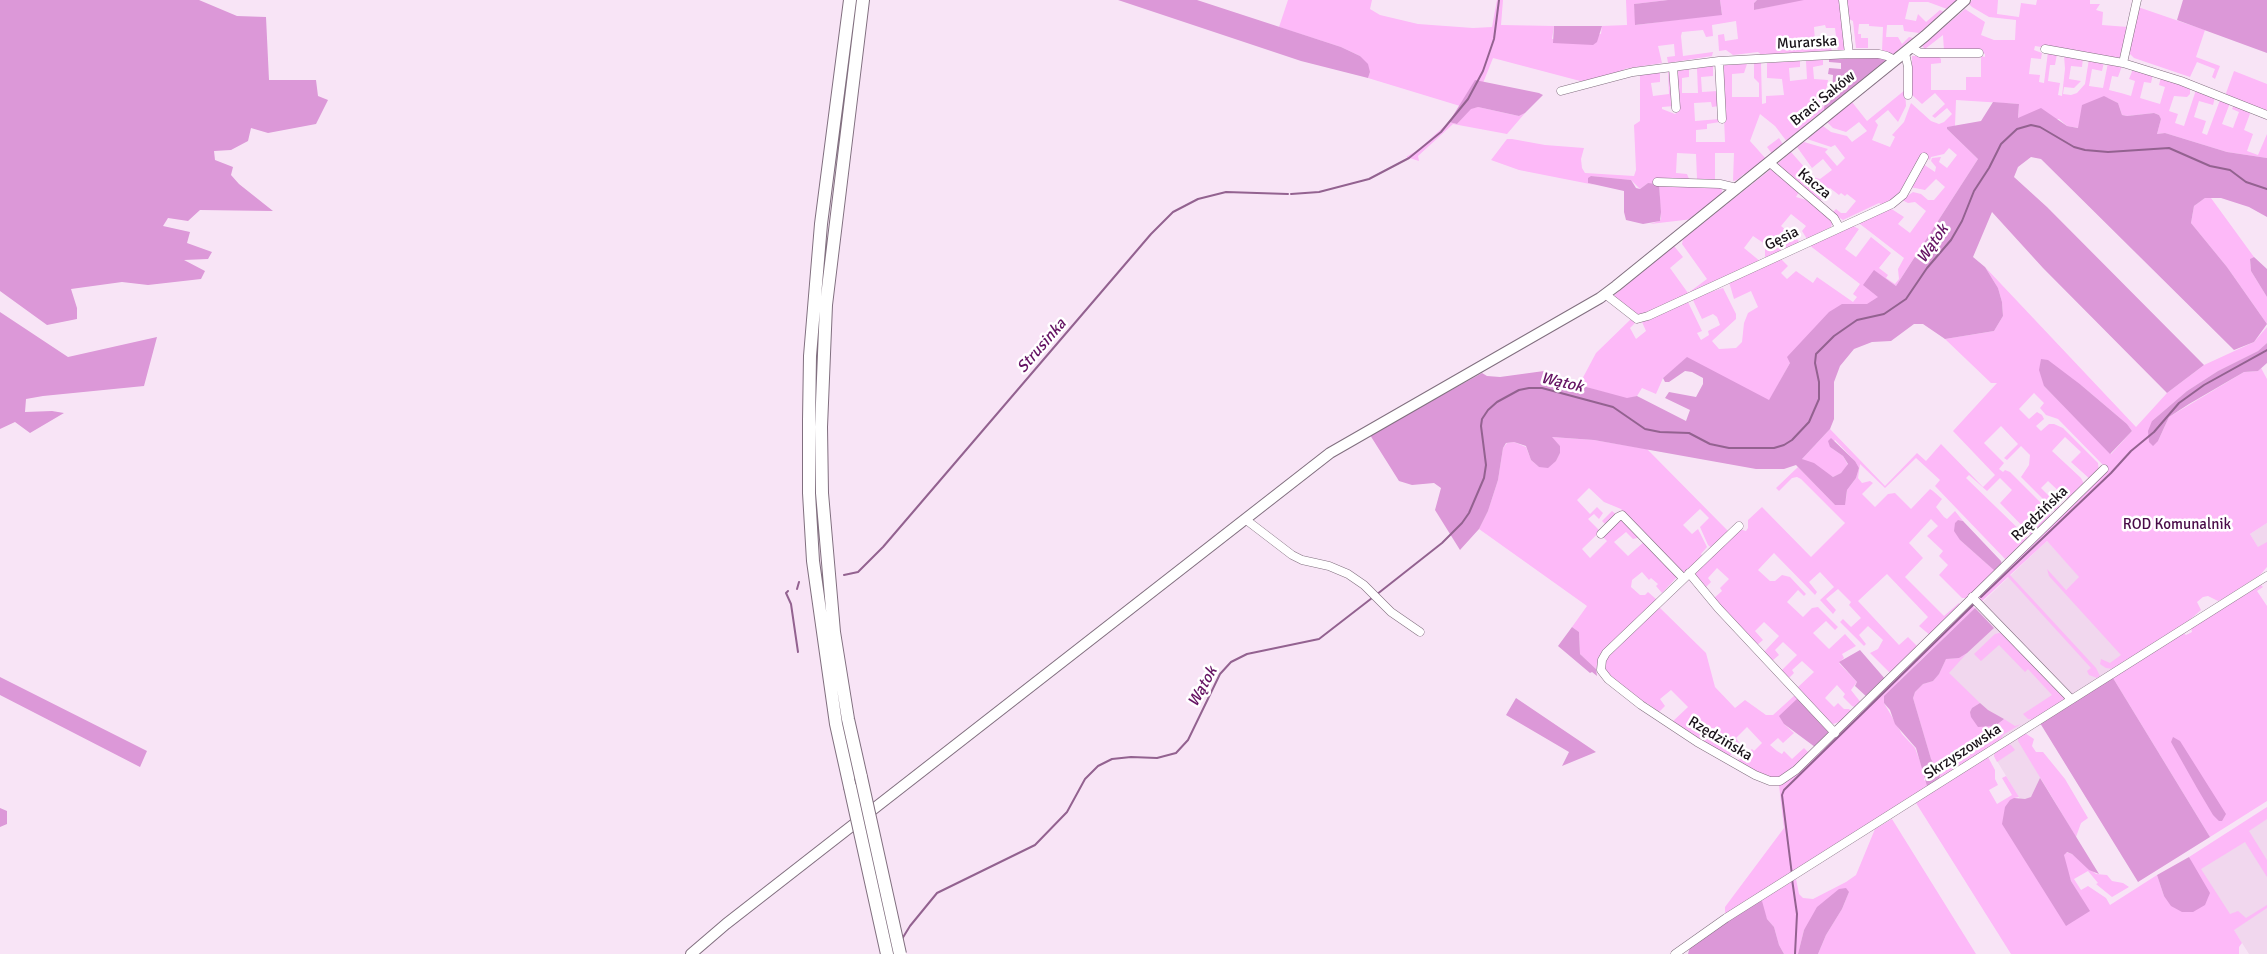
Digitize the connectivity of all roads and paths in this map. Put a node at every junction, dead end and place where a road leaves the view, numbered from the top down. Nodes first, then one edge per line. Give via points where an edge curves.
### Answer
1 (850, 0) edge
2 (863, 0) edge
3 (1843, 0) edge
4 (1965, 0) edge
5 (2137, 0) edge
6 (2045, 49) dead end
7 (1908, 50) junction
8 (1979, 53) dead end
9 (1849, 54) junction
10 (1895, 60) junction
11 (1719, 61) junction
12 (2123, 63) junction
13 (1673, 67) junction
14 (1561, 91) dead end
15 (1908, 95) dead end
16 (1676, 108) dead end
17 (2267, 115) edge
18 (1722, 119) dead end
19 (1924, 157) dead end
20 (1769, 162) junction
21 (1657, 182) dead end
22 (1738, 188) junction
23 (1839, 227) junction
24 (1605, 294) junction
25 (2104, 469) dead end
26 (1245, 519) junction
27 (1739, 526) dead end
28 (1601, 534) dead end
29 (1686, 575) junction
30 (2267, 576) edge
31 (1972, 597) junction
32 (1420, 632) dead end
33 (2071, 700) junction
34 (1835, 732) junction
35 (691, 954) edge
36 (887, 954) edge
37 (900, 954) edge
38 (1675, 954) edge

1 - 36 main road, bridge via 822,224 810,356 809,493 813,561 836,724
2 - 37 main road, bridge via 826,305 822,494 833,623 848,718
3 - 9 street
4 - 7 street, Braci Saków
5 - 12 street
6 - 12 street
7 - 8 street
7 - 10 street, Braci Saków
7 - 15 street
9 - 10 street, Murarska via 1879,54
9 - 11 street, Murarska
10 - 20 street, Braci Saków
11 - 13 street, Murarska
11 - 18 street
12 - 17 street via 2181,81
13 - 14 street, Murarska via 1633,72
13 - 16 street
19 - 23 street, Gęsia via 1898,200
20 - 22 street, Braci Saków
20 - 23 street, Kacza via 1834,218
21 - 22 street via 1720,184
22 - 24 street, Braci Saków
23 - 24 street, Gęsia via 1648,316 1637,318
24 - 26 street, Braci Saków via 1347,442
25 - 31 street, Rzędzińska
26 - 32 street via 1292,556 1348,574
26 - 35 street, Braci Saków
27 - 29 street, Rzędzińska
28 - 29 street via 1618,516 1622,516
29 - 34 street
29 - 34 street, Rzędzińska via 1606,653 1600,665 1604,675 1660,719 1731,762 1770,781 1780,781 1796,770
30 - 33 street, Skrzyszowska
31 - 33 street
31 - 34 street, Rzędzińska
33 - 38 street, Skrzyszowska via 1712,927

